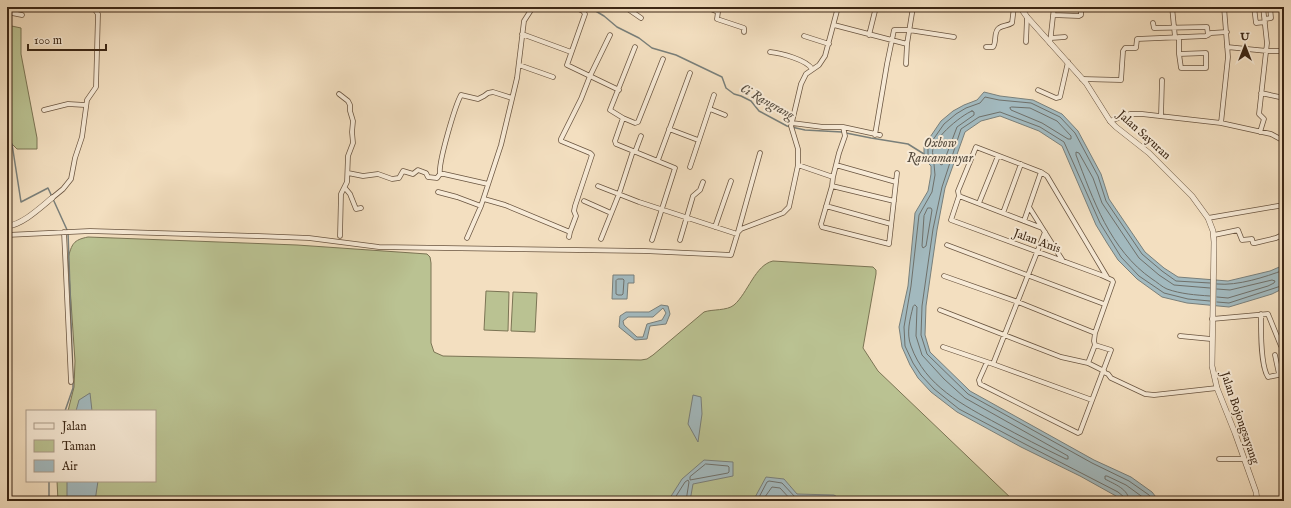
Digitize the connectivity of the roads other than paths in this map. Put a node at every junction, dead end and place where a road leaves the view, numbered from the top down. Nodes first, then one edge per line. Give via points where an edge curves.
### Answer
1 (93, 7) edge
2 (533, 7) edge
3 (574, 7) edge
4 (626, 7) edge
5 (706, 7) edge
6 (838, 7) edge
7 (876, 7) edge
8 (913, 7) edge
9 (1014, 7) edge
10 (1020, 7) edge
11 (1054, 7) edge
12 (1081, 7) edge
13 (1172, 7) edge
14 (1224, 7) edge
15 (1254, 7) edge
16 (1263, 7) edge
17 (1270, 7) edge
18 (7, 12) edge
19 (22, 14) dead end
20 (1053, 15) junction
21 (641, 18) dead end
22 (1027, 18) junction
23 (1265, 20) junction
24 (1153, 23) dead end
25 (834, 25) junction
26 (1174, 27) junction
27 (1284, 28) edge
28 (909, 30) junction
29 (744, 32) dead end
30 (1227, 32) junction
31 (522, 34) junction
32 (869, 34) junction
33 (610, 35) dead end
34 (1208, 35) junction
35 (804, 36) dead end
36 (1284, 36) edge
37 (954, 37) dead end
38 (1177, 37) junction
39 (1065, 38) dead end
40 (892, 40) junction
41 (1051, 40) junction
42 (1026, 42) dead end
43 (829, 44) junction
44 (907, 44) junction
45 (635, 47) dead end
46 (986, 47) dead end
47 (1227, 47) junction
48 (1266, 51) junction
49 (1284, 51) edge
50 (571, 52) junction
51 (770, 52) dead end
52 (1179, 54) junction
53 (663, 59) dead end
54 (1068, 62) junction
55 (906, 64) dead end
56 (519, 65) junction
57 (812, 69) junction
58 (690, 73) dead end
59 (590, 76) junction
60 (553, 77) dead end
61 (1082, 79) junction
62 (1162, 80) dead end
63 (619, 90) junction
64 (1038, 90) dead end
65 (1261, 93) junction
66 (339, 94) dead end
67 (714, 95) dead end
68 (512, 98) junction
69 (1284, 98) edge
70 (85, 105) junction
71 (710, 109) junction
72 (44, 110) dead end
73 (725, 115) dead end
74 (1161, 116) junction
75 (623, 118) junction
76 (1110, 121) junction
77 (1221, 123) junction
78 (792, 124) junction
79 (669, 129) junction
80 (844, 131) junction
81 (1260, 132) junction
82 (641, 136) dead end
83 (698, 140) junction
84 (1284, 141) edge
85 (634, 151) junction
86 (760, 153) dead end
87 (998, 156) junction
88 (658, 160) junction
89 (1021, 164) junction
90 (798, 165) junction
91 (836, 165) junction
92 (690, 167) dead end
93 (1041, 172) junction
94 (348, 173) junction
95 (897, 173) dead end
96 (440, 174) junction
97 (833, 177) junction
98 (731, 181) dead end
99 (703, 182) dead end
100 (896, 182) junction
101 (488, 184) junction
102 (598, 186) dead end
103 (832, 186) junction
104 (345, 188) junction
105 (438, 192) dead end
106 (619, 194) junction
107 (959, 196) junction
108 (52, 198) joint
109 (484, 199) junction
110 (584, 201) dead end
111 (894, 202) junction
112 (979, 204) junction
113 (1284, 205) edge
114 (481, 206) junction
115 (826, 206) junction
116 (1029, 207) junction
117 (361, 208) dead end
118 (662, 210) junction
119 (611, 213) junction
120 (1002, 213) junction
121 (687, 218) junction
122 (1208, 218) junction
123 (1024, 221) junction
124 (891, 224) junction
125 (7, 226) edge
126 (715, 227) junction
127 (1042, 228) junction
128 (64, 232) junction
129 (1045, 232) junction
130 (738, 233) junction
131 (1284, 234) edge
132 (7, 235) edge
133 (1214, 235) junction
134 (340, 236) dead end
135 (467, 238) dead end
136 (601, 239) dead end
137 (652, 240) dead end
138 (680, 240) dead end
139 (948, 245) dead end
140 (1037, 252) junction
141 (1064, 261) junction
142 (1213, 269) joint
143 (944, 276) dead end
144 (1028, 276) junction
145 (1107, 278) junction
146 (1018, 302) junction
147 (1104, 304) junction
148 (940, 310) dead end
149 (1261, 314) junction
150 (1212, 318) junction
151 (1095, 333) junction
152 (1005, 335) junction
153 (1180, 336) dead end
154 (1211, 339) junction
155 (1095, 345) junction
156 (943, 347) dead end
157 (1284, 347) edge
158 (1275, 355) dead end
159 (987, 362) junction
160 (1088, 363) junction
161 (993, 364) junction
162 (1103, 373) junction
163 (71, 382) dead end
164 (1217, 388) junction
165 (1092, 400) junction
166 (1219, 459) dead end
167 (1244, 459) junction
168 (1257, 501) edge

1 - 70 street via 98,14 96,85
2 - 31 street via 524,21
3 - 50 street via 585,14
4 - 21 street
5 - 29 street via 718,12 717,19 744,28
6 - 25 street
7 - 32 street
8 - 28 street
9 - 46 street via 1012,23 998,28 995,45 993,48
10 - 22 street, Jalan Sayuran
11 - 20 street
12 - 20 street via 1079,16
13 - 26 street
14 - 30 street
15 - 23 street via 1256,23
16 - 23 street
17 - 23 street via 1271,18
18 - 19 street
20 - 41 street
22 - 41 street, Jalan Sayuran
22 - 42 street
23 - 48 street
24 - 26 street via 1154,28
25 - 32 street
25 - 43 street
26 - 34 street via 1207,27
26 - 38 street
27 - 36 street
28 - 37 street
28 - 40 street via 894,30
28 - 44 street
30 - 34 street
30 - 47 street
31 - 50 street
31 - 56 street
32 - 40 street
33 - 59 street
34 - 38 street
35 - 43 street
38 - 52 street
38 - 61 street via 1137,40 1136,48 1124,49 1120,80
39 - 41 street
40 - 44 street
40 - 80 street via 878,135
41 - 54 street, Jalan Sayuran
43 - 57 street via 822,62
44 - 55 street
45 - 63 street
47 - 48 street
47 - 77 street via 1228,67
48 - 49 street
48 - 65 street
50 - 59 street via 567,65
51 - 57 street via 802,61
52 - 52 street via 1206,53 1206,68 1181,68
53 - 75 street via 638,122
54 - 61 street, Jalan Sayuran
54 - 64 street via 1060,97 1056,98
56 - 60 street
56 - 68 street
57 - 78 street via 801,84
58 - 79 street
59 - 63 street
59 - 109 street via 560,140 592,155 575,206 576,216 570,234 506,205
61 - 76 street, Jalan Sayuran
62 - 74 street
63 - 75 street via 610,110
65 - 69 street
65 - 81 street via 1259,114 1264,119
66 - 94 street via 350,103 353,121 354,144 348,156
67 - 71 street
68 - 96 street via 493,92 478,99 461,95 443,152
68 - 101 street via 501,145
70 - 72 street via 68,104
70 - 108 street via 82,137 71,179
71 - 73 street
71 - 83 street
74 - 76 street via 1130,114
74 - 77 street
75 - 85 street via 615,142
76 - 122 street, Jalan Sayuran via 1165,167
77 - 81 street
78 - 80 street
78 - 90 street via 792,133 798,149
79 - 83 street
79 - 88 street
80 - 91 street
81 - 84 street
82 - 85 street
83 - 92 street
85 - 88 street
85 - 106 street
86 - 130 street
87 - 89 street
87 - 107 street via 976,147 958,191
87 - 112 street
88 - 118 street via 675,168
89 - 93 street
89 - 120 street
90 - 97 street
90 - 130 street via 787,210 745,227
91 - 97 street
91 - 100 street
93 - 116 street
93 - 145 street via 1047,176
94 - 96 street via 363,176 378,174 392,179 398,178 403,171 413,174 418,170 428,177 436,178
94 - 104 street
95 - 100 street
96 - 101 street
97 - 103 street
98 - 126 street
99 - 121 street via 700,190 693,196
100 - 111 street
101 - 109 street
102 - 106 street
103 - 111 street
103 - 115 street
104 - 117 street via 356,209
104 - 134 street via 341,194
105 - 114 street
106 - 118 street
106 - 119 street
107 - 112 street
107 - 140 street, Jalan Anis via 951,220
108 - 125 street via 20,222
109 - 114 street
110 - 119 street
111 - 124 street
112 - 120 street
113 - 122 street
114 - 135 street
115 - 124 street
115 - 124 street via 822,227 888,244
116 - 123 street
116 - 127 street
118 - 121 street
118 - 137 street
119 - 136 street
120 - 123 street
121 - 126 street
121 - 138 street
122 - 133 street, Jalan Sayuran
123 - 127 street
126 - 130 street
127 - 129 street
128 - 130 street via 309,238 379,247 645,251 731,256
128 - 132 street
128 - 163 street
129 - 140 street
129 - 141 street
131 - 133 street via 1255,244 1252,239 1242,240 1238,230
133 - 142 street, Jalan Sayuran
139 - 144 street
140 - 141 street, Jalan Anis
140 - 144 street
141 - 145 street, Jalan Anis
142 - 150 street, Jalan Bojongsayang
143 - 146 street
144 - 146 street
144 - 147 street
145 - 147 street, Jalan Anis via 1113,282
146 - 151 street
146 - 152 street
147 - 151 street
148 - 152 street
149 - 150 street
149 - 157 street via 1269,315 1281,346
149 - 158 street via 1261,341 1264,367 1268,376 1279,374
150 - 154 street, Jalan Bojongsayang
151 - 155 street
152 - 160 street via 1061,357
152 - 161 street
153 - 154 street
154 - 164 street, Jalan Bojongsayang via 1212,366
155 - 160 street
155 - 162 street via 1111,350
156 - 159 street
159 - 161 street
159 - 165 street via 979,380 980,384 1076,433 1080,432
160 - 162 street
161 - 165 street
162 - 164 street via 1146,394
162 - 165 street
164 - 167 street, Jalan Bojongsayang
166 - 167 street
167 - 168 street, Jalan Bojongsayang

